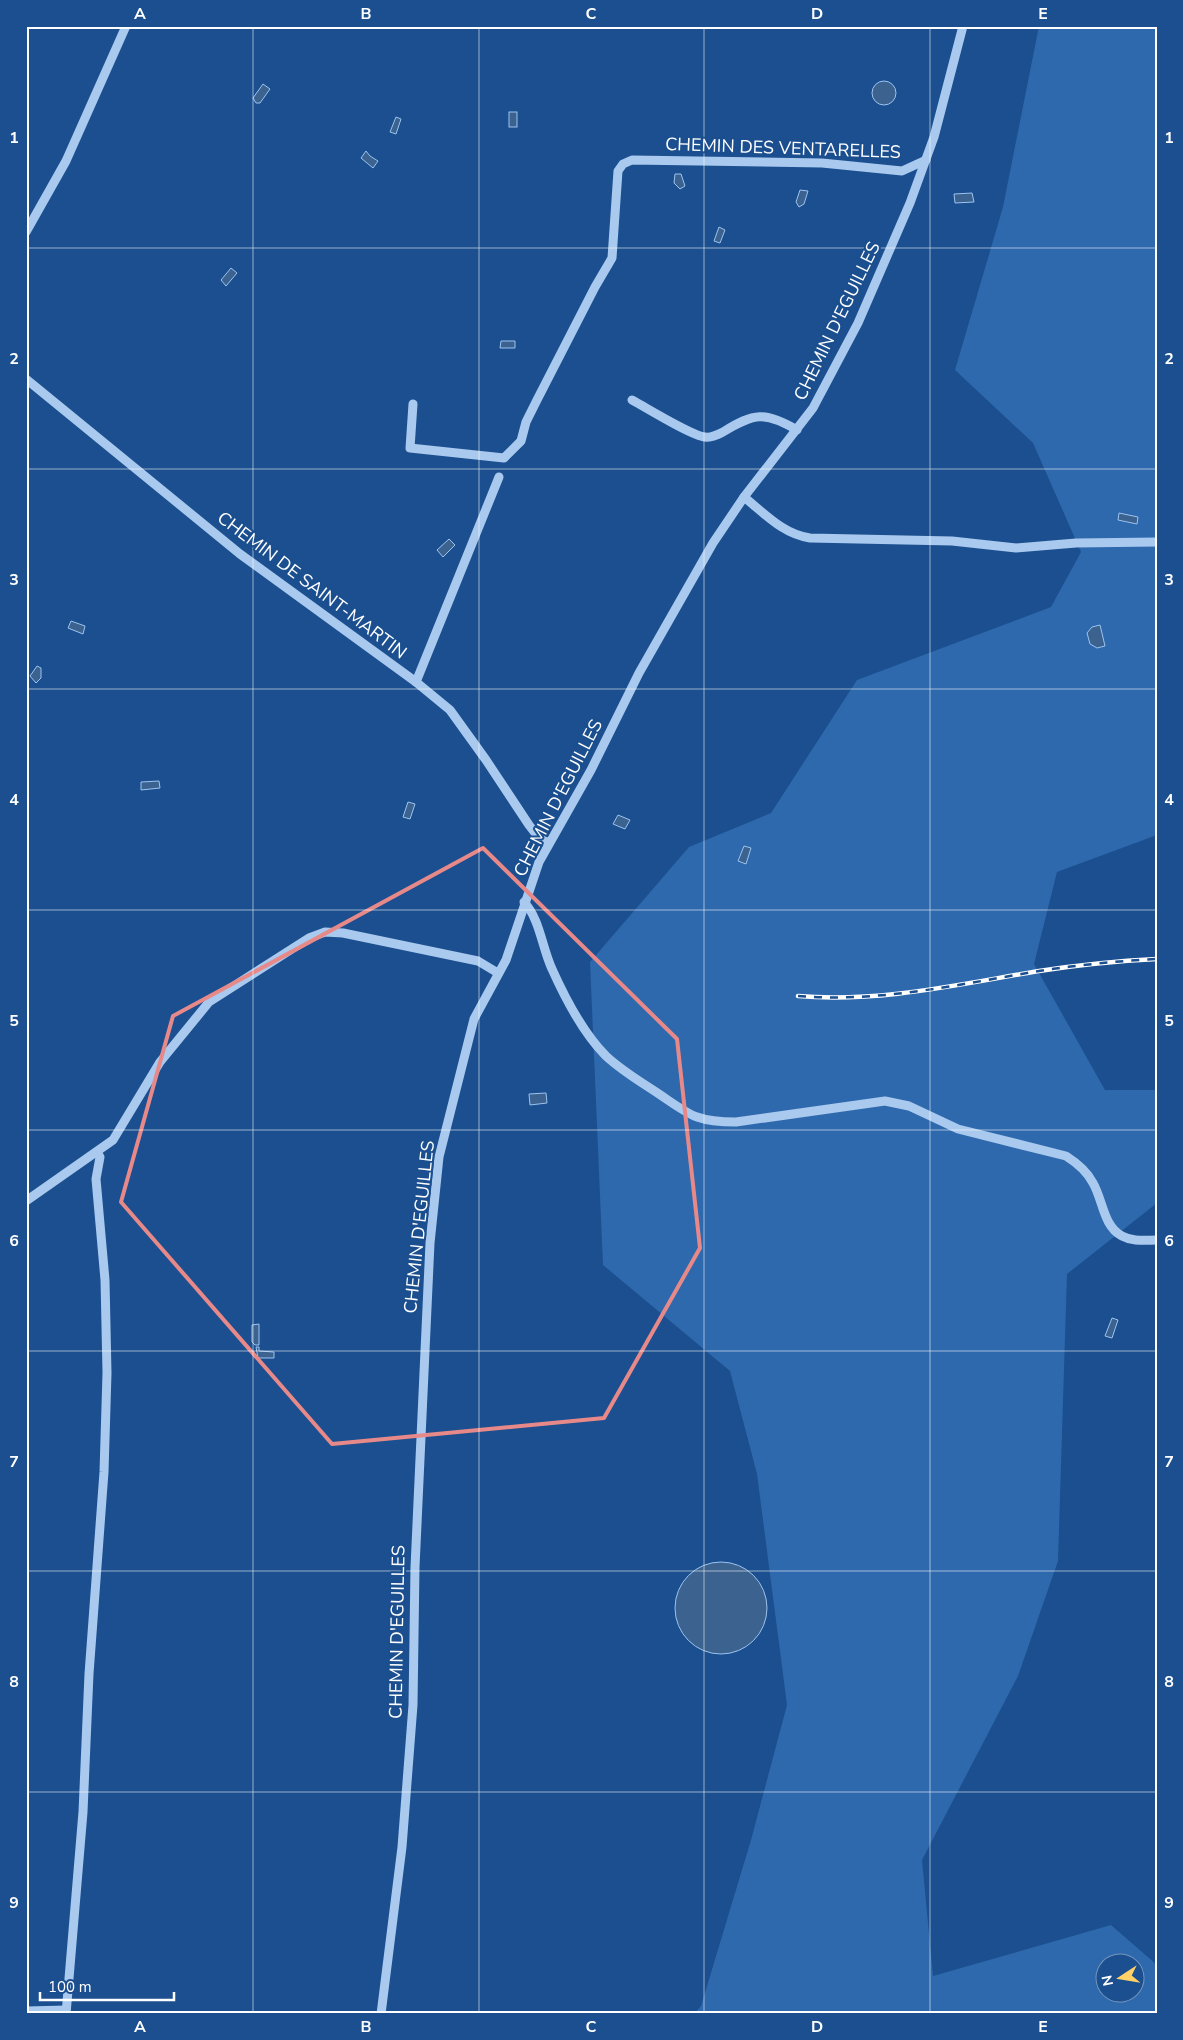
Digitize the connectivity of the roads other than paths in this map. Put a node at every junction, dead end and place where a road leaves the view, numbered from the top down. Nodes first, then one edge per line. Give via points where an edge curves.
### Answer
1 (126, 26) edge
2 (963, 26) edge
3 (926, 160) junction
4 (26, 232) edge
5 (26, 379) edge
6 (632, 400) dead end
7 (413, 404) dead end
8 (797, 430) junction
9 (499, 478) dead end
10 (744, 497) junction
11 (1157, 542) edge
12 (416, 682) junction
13 (549, 843) junction
14 (524, 902) junction
15 (498, 973) junction
16 (98, 1152) junction
17 (26, 1201) edge
18 (1157, 1240) edge
19 (26, 2011) edge
20 (66, 2012) edge
21 (380, 2014) edge

1 - 4 street via 66,160
2 - 3 street, CHEMIN D'EGUILLES
3 - 7 street, CHEMIN DES VENTARELLES via 902,171 822,163 632,160 623,164 618,171 612,258 526,422 521,442 504,458 410,448
3 - 8 street, CHEMIN D'EGUILLES via 858,323 814,408
5 - 12 street, CHEMIN DE SAINT-MARTIN via 240,554
6 - 8 street via 703,437 718,434 756,416 781,421
8 - 10 street, CHEMIN D'EGUILLES
9 - 12 street
10 - 11 street via 783,529 810,538 952,541 1016,548
10 - 13 street, CHEMIN D'EGUILLES via 713,543 644,664 591,770
12 - 13 street, CHEMIN DE SAINT-MARTIN via 450,710 529,826 539,838
13 - 14 street, CHEMIN D'EGUILLES
14 - 15 street, CHEMIN D'EGUILLES via 506,960
14 - 18 street via 532,910 551,968 605,1055 623,1071 691,1115 714,1122 736,1122 871,1101 897,1102 958,1129 1066,1156 1092,1180 1111,1227 1130,1239
15 - 16 street via 478,961 343,933 325,932 309,938 209,1002 160,1062 118,1134
15 - 21 street, CHEMIN D'EGUILLES via 474,1019 440,1157 430,1243 414,1567 413,1714 402,1848
16 - 17 street
16 - 20 street via 96,1179 105,1280 107,1373 104,1472 76,1916
19 - 20 street

